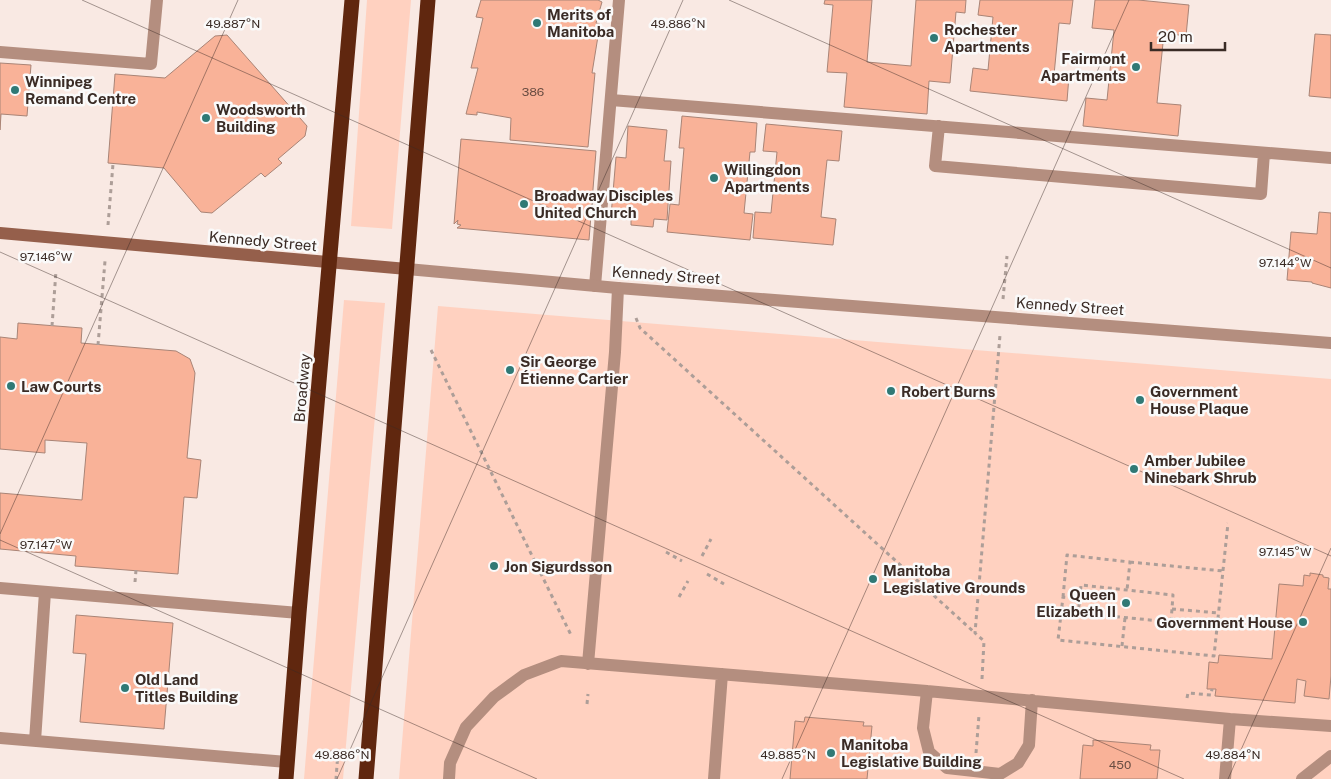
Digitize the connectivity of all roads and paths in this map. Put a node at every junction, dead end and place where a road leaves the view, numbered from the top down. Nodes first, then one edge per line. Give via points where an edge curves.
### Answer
1 (157, 0) edge
2 (352, 0) edge
3 (428, 0) edge
4 (619, 0) edge
5 (0, 52) edge
6 (611, 100) junction
7 (939, 126) junction
8 (1264, 153) junction
9 (1331, 158) edge
10 (0, 234) edge
11 (1007, 256) dead end
12 (330, 263) junction
13 (407, 269) junction
14 (56, 271) dead end
15 (595, 286) junction
16 (618, 288) junction
17 (1002, 317) junction
18 (636, 318) dead end
19 (52, 326) dead end
20 (1331, 343) edge
21 (431, 350) dead end
22 (1228, 523) dead end
23 (711, 539) dead end
24 (666, 552) dead end
25 (702, 556) dead end
26 (682, 561) dead end
27 (1130, 562) junction
28 (1223, 571) junction
29 (707, 574) dead end
30 (688, 581) dead end
31 (724, 584) dead end
32 (0, 588) edge
33 (1127, 590) junction
34 (45, 592) junction
35 (679, 597) dead end
36 (1062, 597) junction
37 (1080, 598) junction
38 (1172, 609) junction
39 (299, 612) junction
40 (1219, 613) junction
41 (1124, 618) junction
42 (975, 634) junction
43 (1122, 646) junction
44 (588, 664) junction
45 (722, 674) junction
46 (927, 691) junction
47 (588, 694) dead end
48 (981, 696) junction
49 (1032, 700) junction
50 (587, 704) dead end
51 (1230, 720) junction
52 (1331, 726) edge
53 (0, 738) edge
54 (35, 741) junction
55 (322, 752) dead end
56 (1331, 756) edge
57 (287, 762) junction
58 (974, 771) junction
59 (286, 779) edge
60 (336, 779) edge
61 (366, 779) edge
62 (449, 779) edge
63 (714, 779) edge
64 (1226, 779) edge
65 (1302, 779) edge

1 - 5 street via 151,64
2 - 12 highway, Broadway
3 - 13 highway
4 - 6 street
6 - 7 street
6 - 15 street
7 - 8 street
7 - 8 street via 935,166 1261,194
8 - 9 street
10 - 12 street, Kennedy Street
11 - 17 path
12 - 13 street, Kennedy Street
12 - 39 highway, Broadway
13 - 15 street, Kennedy Street
13 - 61 highway
14 - 19 path
15 - 16 street, Kennedy Street
16 - 17 street, Kennedy Street
16 - 44 street
17 - 20 street, Kennedy Street
17 - 42 path
18 - 42 path via 640,328
21 - 44 path via 569,633
22 - 28 path
23 - 25 path
24 - 26 path
27 - 28 path
27 - 33 path
27 - 36 path via 1067,555
28 - 40 path
29 - 31 path
30 - 35 path
32 - 34 street
33 - 37 path via 1081,585
33 - 38 path via 1173,595
34 - 39 street
34 - 54 street
36 - 37 path
36 - 43 path via 1058,640
37 - 41 path via 1078,612
38 - 40 path
38 - 41 path via 1171,622
39 - 57 highway, Broadway
40 - 43 path via 1214,656
41 - 43 path
42 - 48 path via 984,641
44 - 45 street
44 - 62 street via 561,661 524,675 494,697 466,726 450,763
45 - 46 street
45 - 63 street
46 - 48 street
46 - 58 street via 923,728 929,752 947,768
47 - 50 path
48 - 49 street
48 - 58 path
49 - 51 street
49 - 58 street via 1029,745 1018,763 1000,774
51 - 52 street
51 - 64 street
53 - 54 street
54 - 57 street
55 - 60 path via 338,752
56 - 65 street
57 - 59 highway, Broadway

